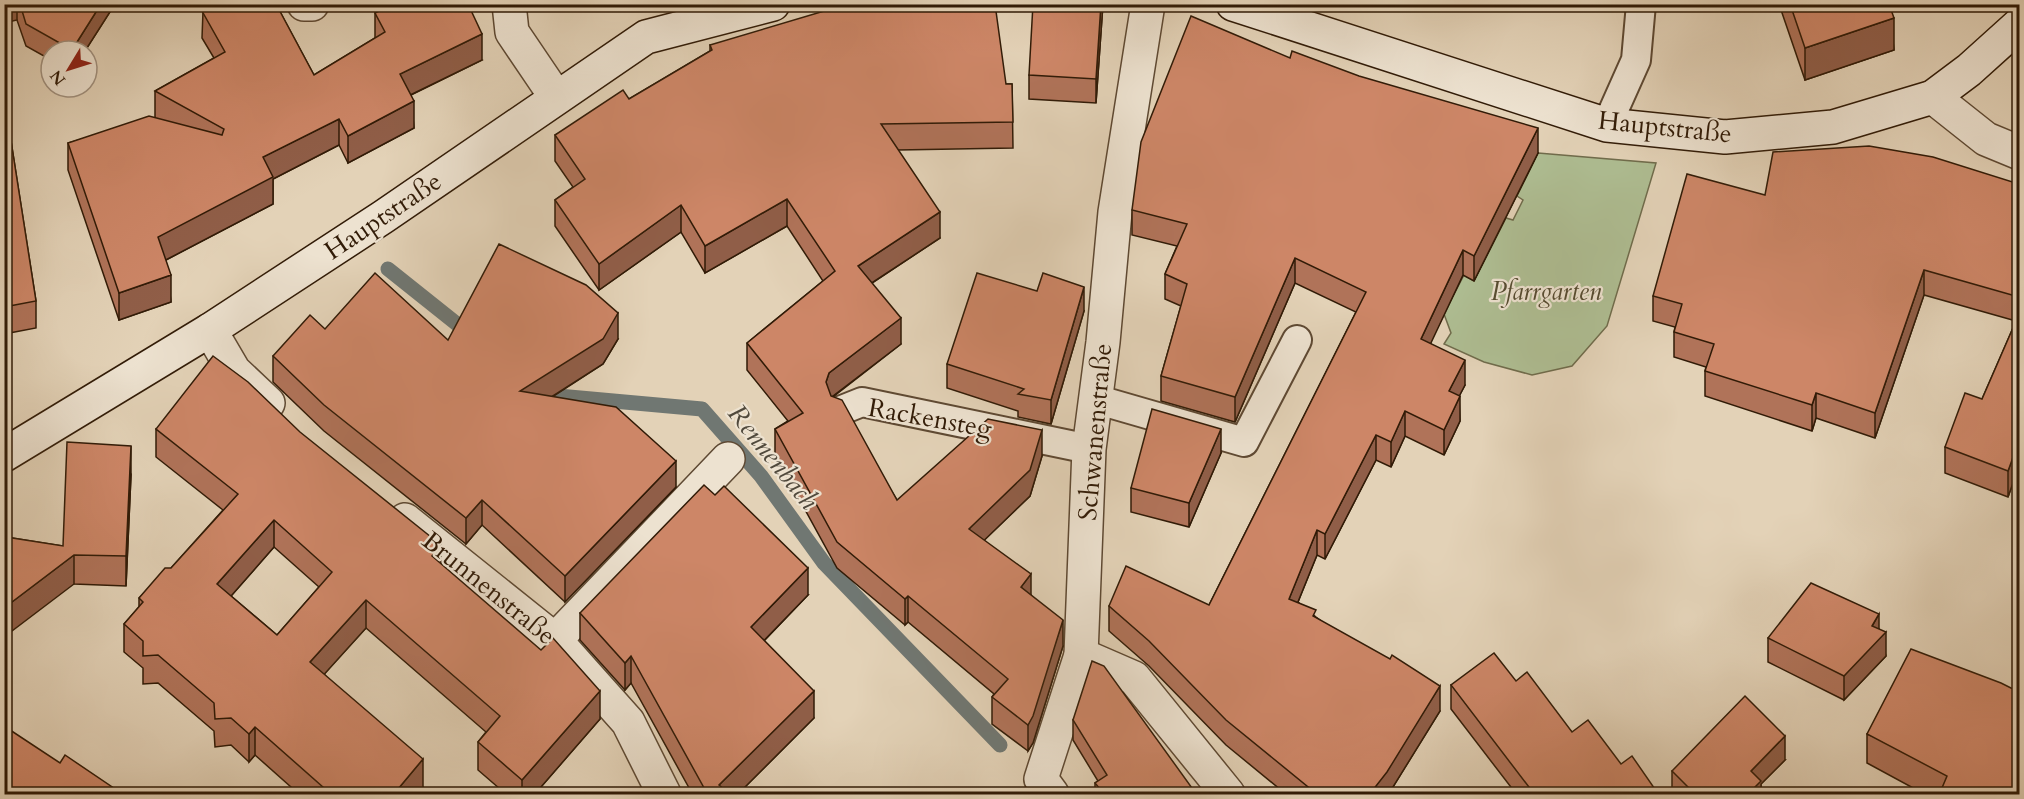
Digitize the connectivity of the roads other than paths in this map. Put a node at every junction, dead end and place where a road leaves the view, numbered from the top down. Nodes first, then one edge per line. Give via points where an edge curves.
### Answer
1 (304, 4) edge
2 (312, 4) edge
3 (509, 4) edge
4 (772, 4) edge
5 (1148, 4) edge
6 (1233, 4) edge
7 (1641, 4) edge
8 (2019, 24) edge
9 (556, 97) junction
10 (1933, 97) junction
11 (1607, 125) junction
12 (2019, 153) edge
13 (210, 330) junction
14 (1297, 340) dead end
15 (1095, 399) junction
16 (842, 410) edge
17 (286, 420) edge
18 (1089, 449) junction
19 (4, 455) edge
20 (728, 459) dead end
21 (377, 497) edge
22 (555, 640) junction
23 (1081, 656) junction
24 (664, 795) edge
25 (1052, 795) edge
26 (1228, 795) edge

1 - 2 street
3 - 9 street via 512,32
4 - 9 street, Hauptstraße via 646,37
5 - 15 street, Schwanenstraße via 1115,212
6 - 11 street, Hauptstraße
7 - 11 lane via 1636,60
8 - 10 street
9 - 13 street, Hauptstraße
10 - 11 street, Hauptstraße via 1833,127 1725,137
10 - 12 street via 1986,140
13 - 17 street via 234,371
13 - 19 street, Hauptstraße
14 - 15 lane via 1244,442
15 - 18 street, Schwanenstraße
16 - 18 lane, Rackensteg via 862,402
18 - 23 street, Schwanenstraße
20 - 22 street
21 - 22 street, Brunnenstraße
22 - 24 street, Brunnenstraße via 628,722
23 - 25 street, Schwanenstraße via 1041,779
23 - 26 street via 1134,678

